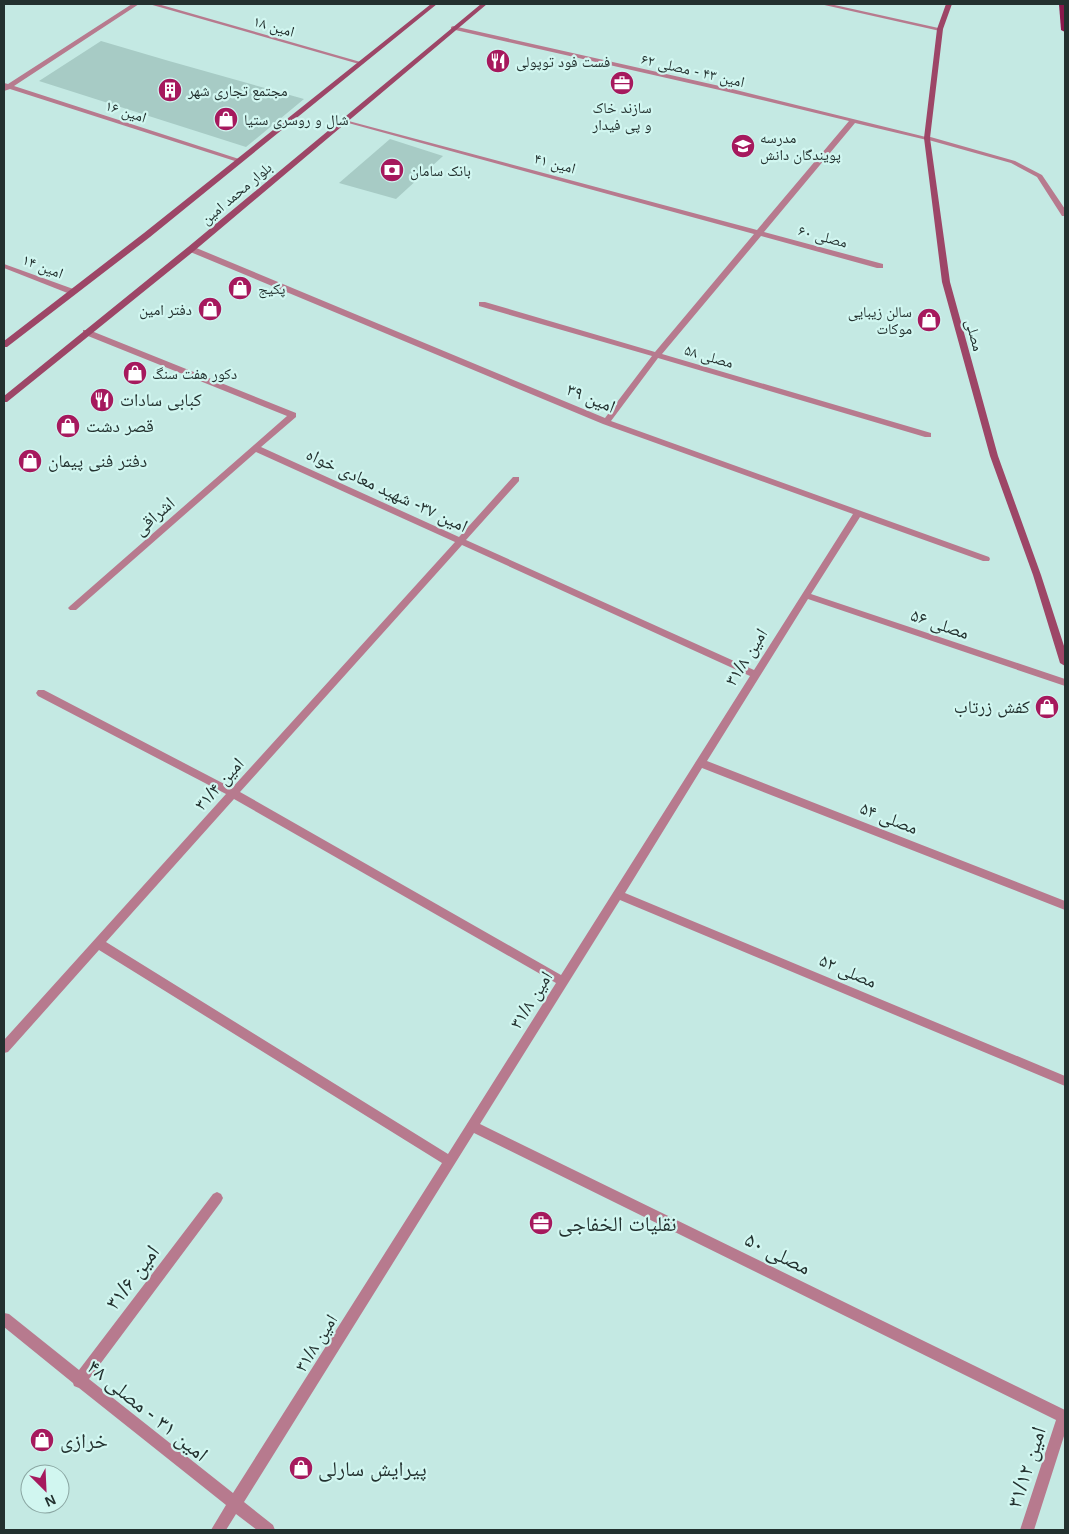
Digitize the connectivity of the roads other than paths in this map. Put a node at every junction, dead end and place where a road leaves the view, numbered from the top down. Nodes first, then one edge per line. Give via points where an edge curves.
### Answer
1 (136, 4) edge
2 (152, 4) edge
3 (434, 4) edge
4 (484, 4) edge
5 (823, 4) edge
6 (949, 4) edge
7 (1063, 4) edge
8 (453, 28) junction
9 (940, 30) junction
10 (1065, 30) edge
11 (361, 63) junction
12 (5, 87) edge
13 (343, 120) junction
14 (853, 121) junction
15 (927, 138) junction
16 (240, 160) junction
17 (1065, 214) edge
18 (759, 233) junction
19 (191, 249) junction
20 (4, 266) edge
21 (880, 266) dead end
22 (73, 292) junction
23 (482, 304) dead end
24 (86, 332) junction
25 (4, 344) edge
26 (657, 355) junction
27 (4, 400) edge
28 (606, 422) junction
29 (928, 435) dead end
30 (255, 448) junction
31 (516, 479) dead end
32 (857, 514) junction
33 (459, 541) junction
34 (986, 559) dead end
35 (805, 595) junction
36 (73, 608) dead end
37 (1065, 663) edge
38 (755, 674) junction
39 (1065, 683) edge
40 (40, 693) dead end
41 (700, 763) junction
42 (233, 793) junction
43 (617, 894) junction
44 (1065, 906) edge
45 (98, 944) junction
46 (563, 982) junction
47 (4, 1048) edge
48 (1065, 1081) edge
49 (472, 1126) junction
50 (450, 1162) junction
51 (217, 1198) dead end
52 (4, 1319) edge
53 (79, 1381) junction
54 (1065, 1417) edge
55 (235, 1505) junction
56 (218, 1530) edge
57 (268, 1530) edge
58 (1027, 1530) edge

1 - 12 street
2 - 11 street, امین ۱۸
3 - 11 main road, بلوار محمد امین
4 - 8 main road, بلوار محمد امین
5 - 9 street
6 - 9 main road, مصلی
7 - 10 main road
8 - 13 main road, بلوار محمد امین
8 - 14 street, امین ۴۳ - مصلی ۶۲
9 - 15 main road, مصلی
11 - 16 main road, بلوار محمد امین
12 - 16 street, امین ۱۶
13 - 18 street, امین ۴۱
13 - 19 main road, بلوار محمد امین
14 - 15 street, امین ۴۳ - مصلی ۶۲
14 - 18 street
15 - 17 street, امین ۴۳ - مصلی ۶۲ via 1013,162 1040,176
15 - 37 main road, مصلی via 946,282 994,456
16 - 22 main road, بلوار محمد امین
18 - 21 street, مصلی ۶۰
18 - 26 street
19 - 24 main road, بلوار محمد امین
19 - 28 street, امین ۳۹
20 - 22 street, امین ۱۴
22 - 25 main road, بلوار محمد امین
23 - 26 street, مصلی ۵۸
24 - 27 main road, بلوار محمد امین
24 - 30 street via 293,415
26 - 28 street
26 - 29 street, مصلی ۵۸
28 - 32 street, امین ۳۹
30 - 33 street, امین ۳۷- شهید معادی خواه
30 - 36 street, اشراقی
31 - 33 street, امین ۳۱/۴
32 - 34 street, امین ۳۹
32 - 35 street, امین ۳۱/۸
33 - 38 street, امین ۳۷- شهید معادی خواه
33 - 42 street, امین ۳۱/۴
35 - 38 street, امین ۳۱/۸
35 - 39 street, مصلی ۵۶
38 - 41 street, امین ۳۱/۸
40 - 42 street
41 - 43 street, امین ۳۱/۸
41 - 44 street, مصلی ۵۴
42 - 45 street, امین ۳۱/۴
42 - 46 street
43 - 46 street, امین ۳۱/۸
43 - 48 street, مصلی ۵۲
45 - 47 street, امین ۳۱/۴
45 - 50 street
46 - 49 street, امین ۳۱/۸
49 - 50 street, امین ۳۱/۸
49 - 54 street, مصلی ۵۰
50 - 55 street, امین ۳۱/۸
51 - 53 street, امین ۳۱/۶
52 - 53 street, امین ۳۱ - مصلی ۴۸
53 - 55 street, امین ۳۱ - مصلی ۴۸
54 - 58 street, امین ۳۱/۱۲
55 - 56 street, امین ۳۱/۸
55 - 57 street, امین ۳۱ - مصلی ۴۸

